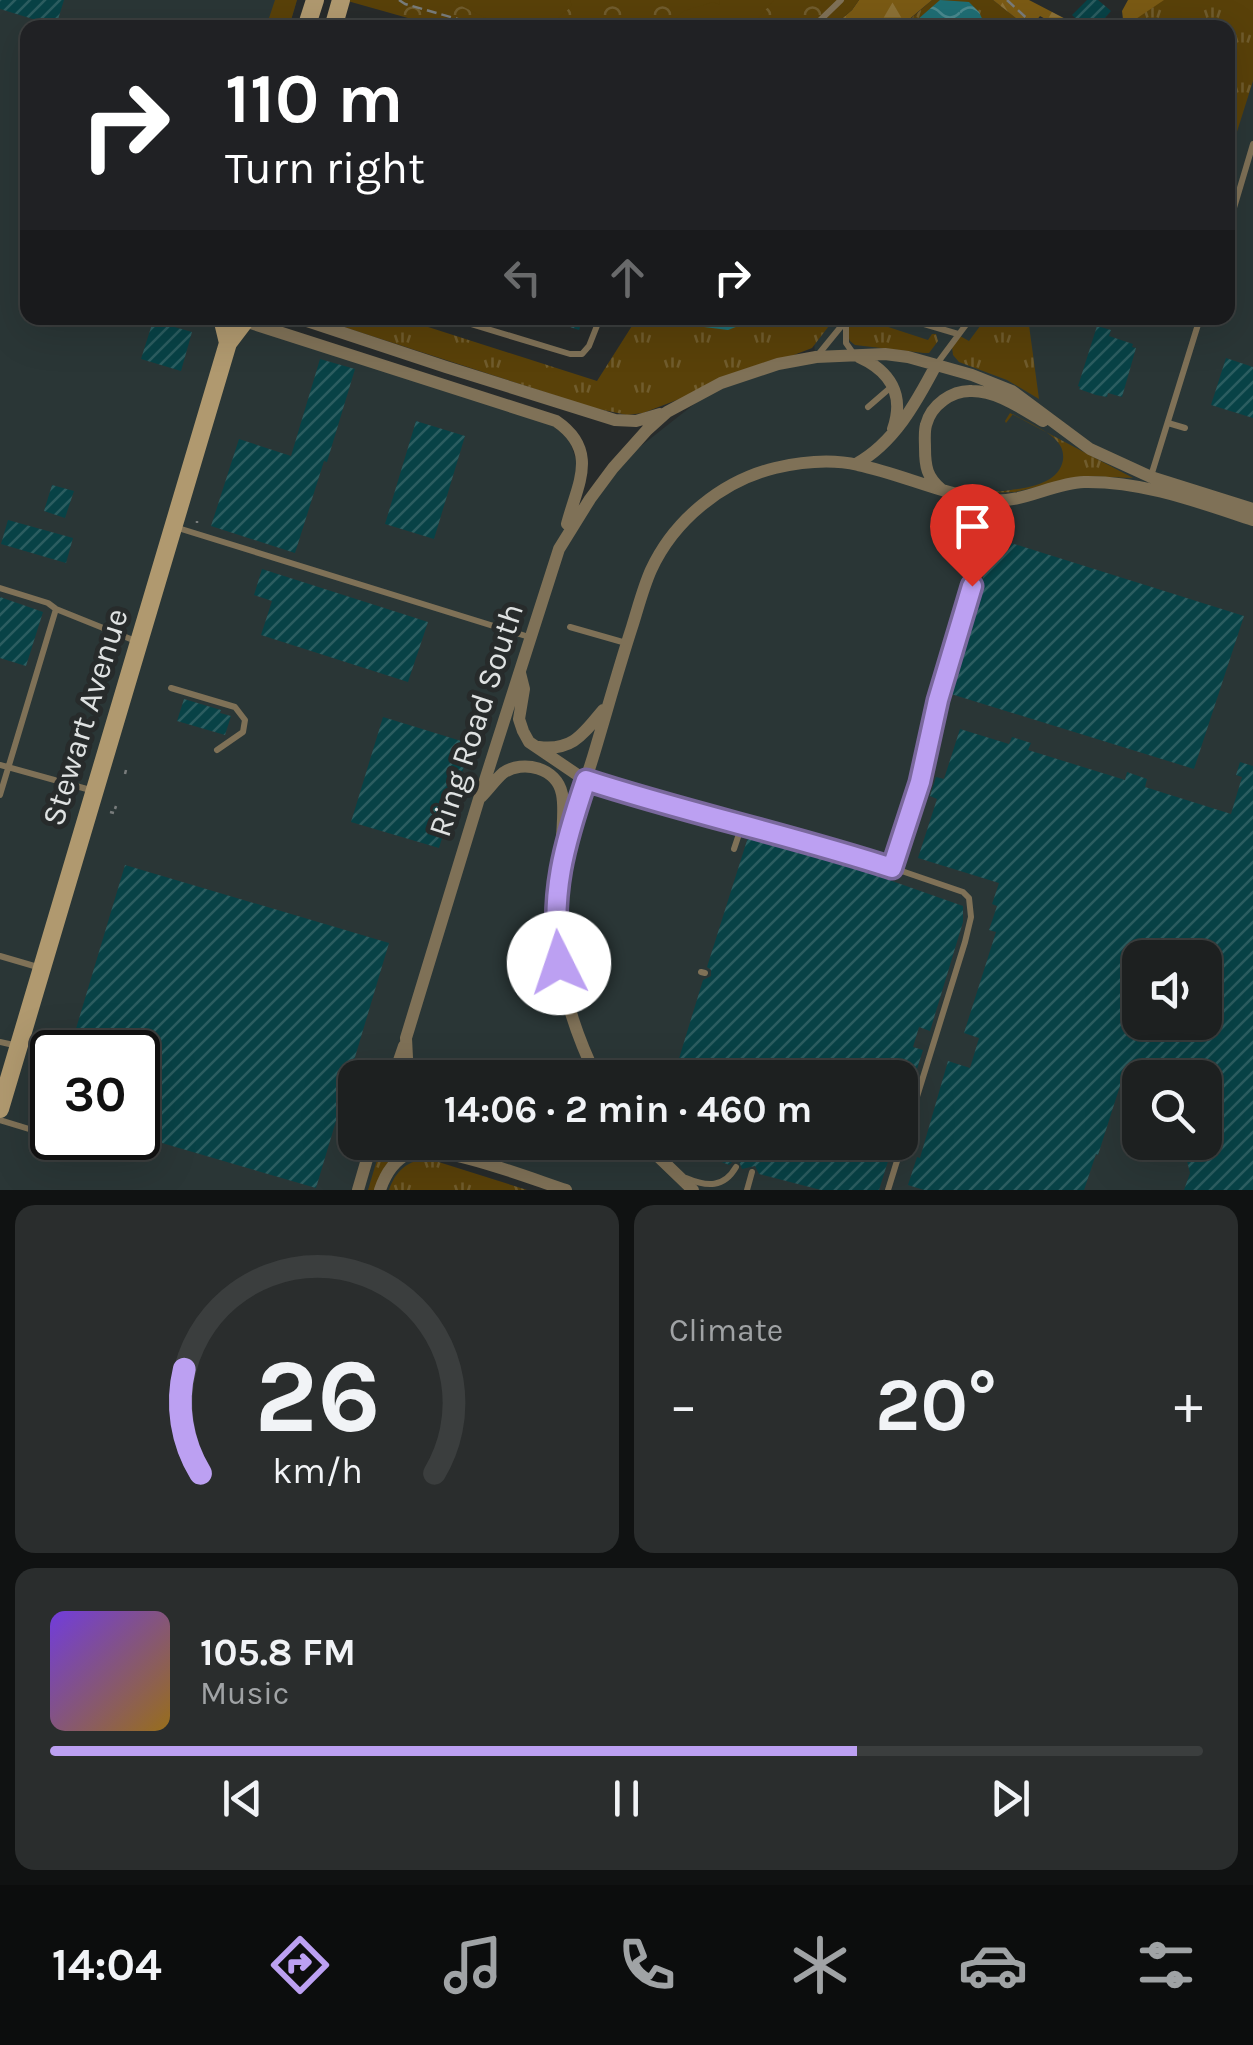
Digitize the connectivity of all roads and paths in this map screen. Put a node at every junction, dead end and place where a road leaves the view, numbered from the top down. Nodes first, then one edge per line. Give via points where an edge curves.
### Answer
1 (399, 0) edge
2 (842, 0) edge
3 (1007, 0) edge
4 (463, 20) edge
5 (821, 20) edge
6 (1028, 20) edge
7 (1253, 144) edge
8 (1235, 204) edge
9 (224, 325) edge
10 (238, 325) edge
11 (261, 325) edge
12 (319, 325) edge
13 (474, 325) edge
14 (597, 325) edge
15 (842, 325) edge
16 (846, 325) edge
17 (928, 325) edge
18 (965, 325) edge
19 (1198, 325) edge
20 (958, 334) junction
21 (228, 342) junction
22 (855, 355) junction
23 (816, 357) junction
24 (936, 364) junction
25 (892, 384) junction
26 (868, 407) dead end
27 (667, 412) junction
28 (1168, 422) junction
29 (1185, 428) dead end
30 (1064, 430) junction
31 (890, 436) junction
32 (856, 464) junction
33 (1151, 477) junction
34 (942, 490) junction
35 (989, 500) junction
36 (1253, 509) edge
37 (1253, 520) edge
38 (174, 527) junction
39 (564, 539) junction
40 (0, 588) edge
41 (56, 608) junction
42 (570, 626) dead end
43 (530, 637) junction
44 (139, 643) junction
45 (626, 643) junction
46 (519, 670) junction
47 (171, 688) dead end
48 (607, 705) junction
49 (536, 747) junction
50 (216, 750) dead end
51 (4, 766) edge
52 (74, 768) dead end
53 (72, 774) dead end
54 (586, 780) junction
55 (95, 791) junction
56 (0, 795) edge
57 (66, 795) dead end
58 (67, 801) dead end
59 (478, 802) junction
60 (742, 825) junction
61 (734, 850) dead end
62 (561, 860) junction
63 (892, 868) junction
64 (0, 956) edge
65 (42, 968) junction
66 (406, 1038) junction
67 (9, 1044) edge
68 (399, 1060) edge
69 (407, 1060) edge
70 (588, 1060) edge
71 (0, 1109) edge
72 (0, 1120) edge
73 (30, 1129) edge
74 (367, 1160) edge
75 (394, 1160) edge
76 (401, 1160) edge
77 (470, 1160) edge
78 (661, 1160) edge
79 (736, 1167) dead end
80 (390, 1169) junction
81 (752, 1172) dead end
82 (674, 1173) junction
83 (358, 1190) edge
84 (380, 1190) edge
85 (566, 1190) edge
86 (693, 1190) edge
87 (747, 1190) edge
88 (888, 1190) edge

1 - 4 path
2 - 5 lane
3 - 6 path
7 - 8 lane
9 - 21 main road
10 - 21 main road, Stewart Avenue
11 - 39 street via 567,428 583,473
12 - 27 street via 615,420
13 - 14 lane via 570,354 582,354
15 - 23 lane
16 - 22 lane via 846,344
17 - 20 lane
18 - 20 lane
19 - 28 lane
20 - 24 lane
21 - 38 main road, Stewart Avenue
22 - 23 street
22 - 24 street
22 - 25 street via 875,364
23 - 27 street via 752,371
24 - 30 street via 1012,391
24 - 31 street
25 - 26 lane
25 - 31 street via 897,417
27 - 39 street, Ring Road South via 612,468
28 - 29 lane
28 - 33 lane
30 - 33 street
30 - 34 street via 989,394 952,394 925,428 928,474
31 - 32 street
32 - 34 street
32 - 45 street via 789,464 717,494 657,558
33 - 36 street
34 - 35 street
35 - 37 street via 1083,482 1147,487
35 - 63 lane via 988,530
38 - 43 lane
38 - 44 main road, Stewart Avenue
39 - 43 street, Ring Road South
40 - 41 lane
41 - 44 lane
41 - 51 lane
42 - 45 lane
43 - 46 street, Ring Road South
44 - 55 main road, Stewart Avenue
45 - 48 street
46 - 49 street via 522,731
46 - 59 street, Ring Road South
47 - 50 lane via 234,707 245,720 244,732
48 - 49 street via 572,743
48 - 54 street
49 - 54 street
51 - 55 lane
51 - 56 lane
52 - 53 path
54 - 60 lane
54 - 62 street
55 - 65 main road, Stewart Avenue
57 - 58 path
59 - 62 street via 515,767 550,774 562,796
59 - 66 street, Ring Road South
60 - 61 lane
60 - 63 lane
62 - 70 street via 559,963
63 - 88 lane via 963,892 972,904
64 - 65 lane
65 - 67 main road, Stewart Avenue
66 - 68 street
66 - 69 street, Ring Road South
67 - 71 main road, Stewart Avenue
72 - 73 lane
74 - 83 street
75 - 80 street
76 - 80 street
77 - 85 street
78 - 82 street
79 - 82 lane via 727,1180 710,1185
80 - 84 street
81 - 87 lane
82 - 86 street

